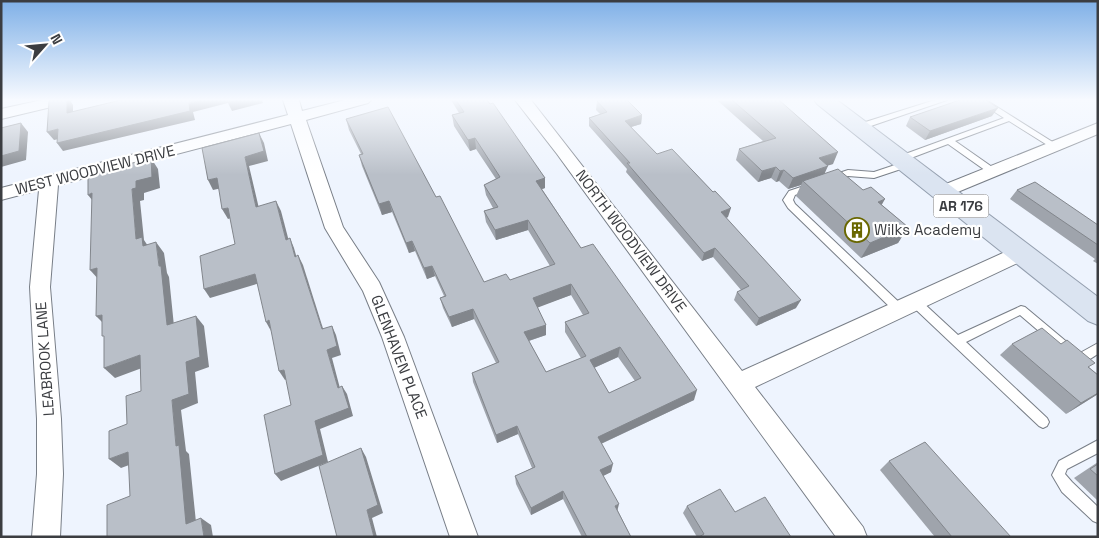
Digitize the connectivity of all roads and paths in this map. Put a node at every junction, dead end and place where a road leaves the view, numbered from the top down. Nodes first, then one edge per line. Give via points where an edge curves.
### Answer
1 (240, 125) edge
2 (299, 125) edge
3 (543, 125) edge
4 (857, 125) edge
5 (865, 125) edge
6 (992, 125) edge
7 (1021, 125) edge
8 (859, 127) junction
9 (1098, 128) edge
10 (949, 142) junction
11 (1055, 146) junction
12 (904, 162) junction
13 (992, 171) junction
14 (49, 182) junction
15 (942, 192) junction
16 (1, 194) edge
17 (1021, 253) junction
18 (907, 306) junction
19 (1098, 313) edge
20 (957, 341) junction
21 (1098, 348) edge
22 (738, 384) junction
23 (1043, 422) dead end
24 (1098, 446) edge
25 (1098, 516) edge
26 (46, 537) edge
27 (464, 537) edge
28 (853, 537) edge

1 - 14 street, WEST WOODVIEW DRIVE
2 - 27 street, GLENHAVEN PLACE via 334,228 372,288 393,337
3 - 22 street, NORTH WOODVIEW DRIVE
4 - 8 main road, AR 176
5 - 8 lane
6 - 10 lane
7 - 11 lane
8 - 12 main road, AR 176
9 - 11 street
10 - 12 lane
10 - 13 lane
11 - 13 street
12 - 15 main road, AR 176
12 - 18 lane via 874,175 848,173 792,193 788,200 860,272
13 - 15 street
14 - 16 street, WEST WOODVIEW DRIVE
14 - 26 street, LEABROOK LANE via 40,287 49,419
15 - 17 main road, AR 176
17 - 18 street
17 - 19 main road, AR 176
18 - 20 lane
18 - 22 street
20 - 21 lane via 1021,310 1079,359
20 - 23 lane
22 - 28 street, NORTH WOODVIEW DRIVE
24 - 25 lane via 1063,465 1058,474

